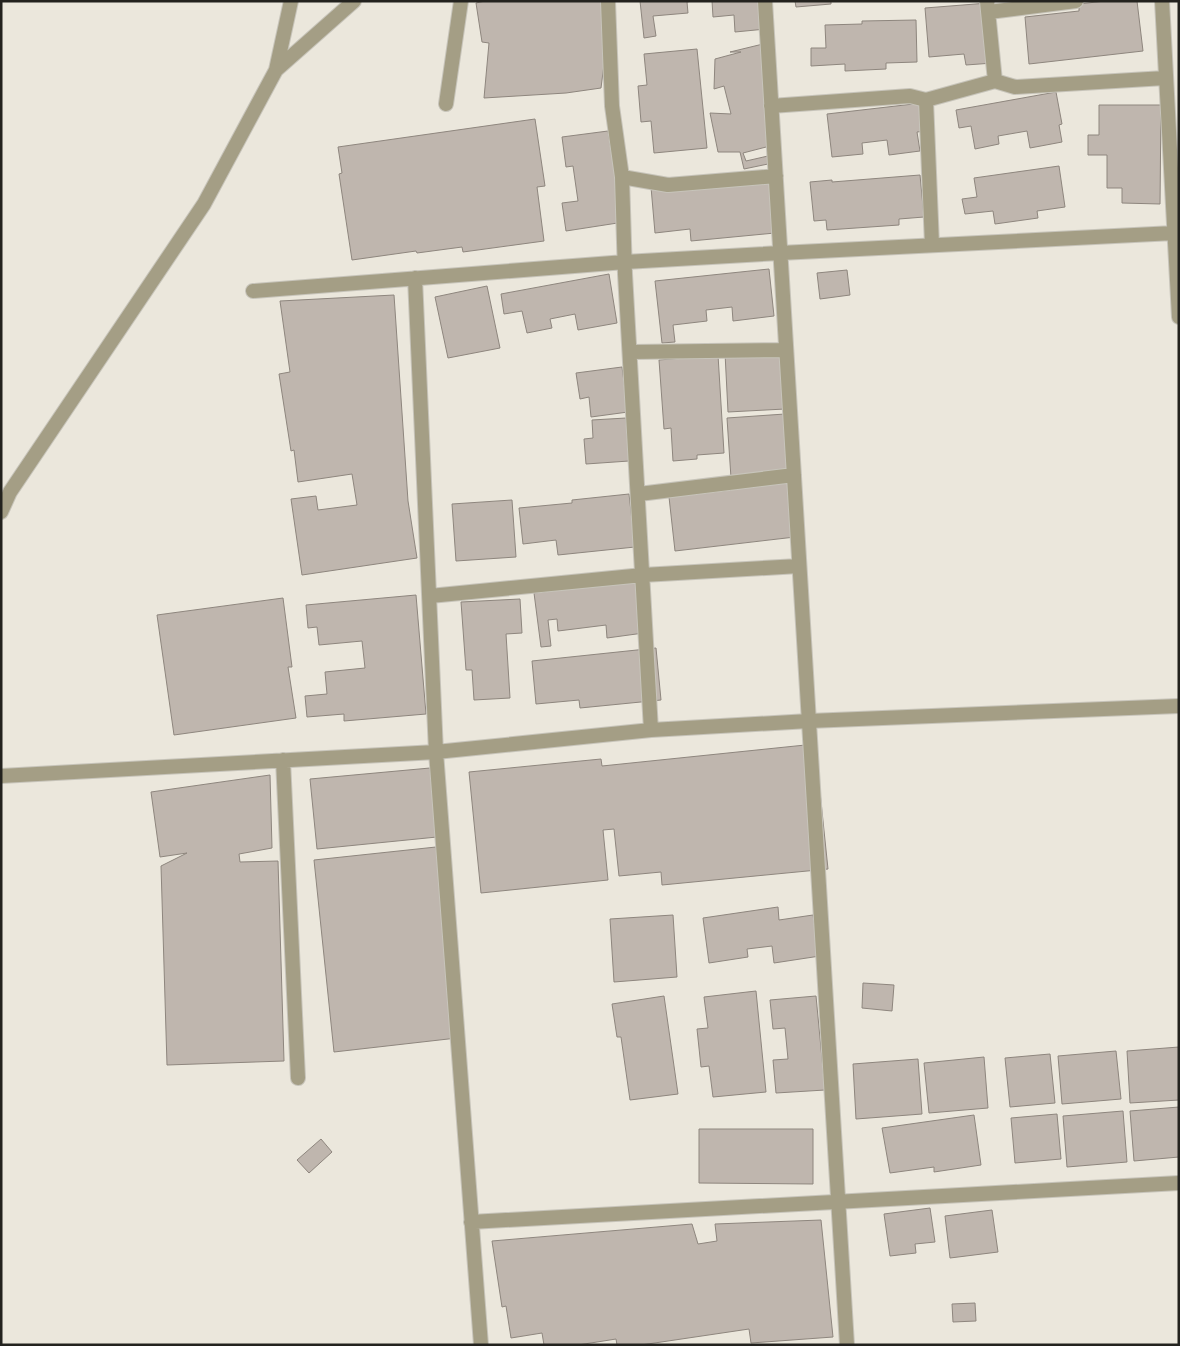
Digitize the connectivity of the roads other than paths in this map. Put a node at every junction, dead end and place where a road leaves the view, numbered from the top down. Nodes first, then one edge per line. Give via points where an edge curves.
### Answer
1 (291, 1) edge
2 (354, 1) edge
3 (461, 1) edge
4 (608, 1) edge
5 (765, 1) edge
6 (1076, 1) edge
7 (1162, 1) edge
8 (988, 7) edge
9 (276, 70) junction
10 (1165, 78) junction
11 (995, 82) junction
12 (926, 100) junction
13 (446, 104) dead end
14 (771, 106) junction
15 (776, 176) junction
16 (622, 177) junction
17 (1174, 233) junction
18 (932, 245) junction
19 (780, 252) junction
20 (625, 262) junction
21 (415, 278) junction
22 (253, 291) dead end
23 (1179, 317) edge
24 (786, 350) junction
25 (630, 352) junction
26 (794, 474) junction
27 (639, 494) junction
28 (1, 512) edge
29 (799, 566) junction
30 (643, 574) junction
31 (430, 596) junction
32 (1179, 706) edge
33 (809, 722) junction
34 (650, 730) junction
35 (436, 752) junction
36 (283, 760) junction
37 (1, 776) edge
38 (298, 1078) dead end
39 (1179, 1183) edge
40 (838, 1201) junction
41 (471, 1222) junction
42 (481, 1345) edge
43 (847, 1345) edge

1 - 9 street
2 - 9 street
3 - 13 street
4 - 16 street via 612,106
5 - 14 street
6 - 8 street
7 - 10 street
8 - 11 street
9 - 28 street via 204,204 10,492
10 - 11 street via 1015,87
10 - 17 street
11 - 12 street
12 - 14 street via 910,96
12 - 18 street
14 - 15 street
15 - 16 street via 668,184
15 - 19 street
16 - 20 street
17 - 18 street
17 - 23 street
18 - 19 street
19 - 20 street
19 - 24 street
20 - 21 street
20 - 25 street
21 - 22 street
21 - 31 street
24 - 25 street
24 - 26 street
25 - 27 street
26 - 27 street
26 - 29 street
27 - 30 street
29 - 30 street
29 - 33 street
30 - 31 street
30 - 34 street
31 - 35 street
32 - 33 street
33 - 34 street
33 - 40 street
34 - 35 street
35 - 36 street
35 - 41 street
36 - 37 street
36 - 38 street
39 - 40 street
40 - 41 street
40 - 43 street
41 - 42 street

